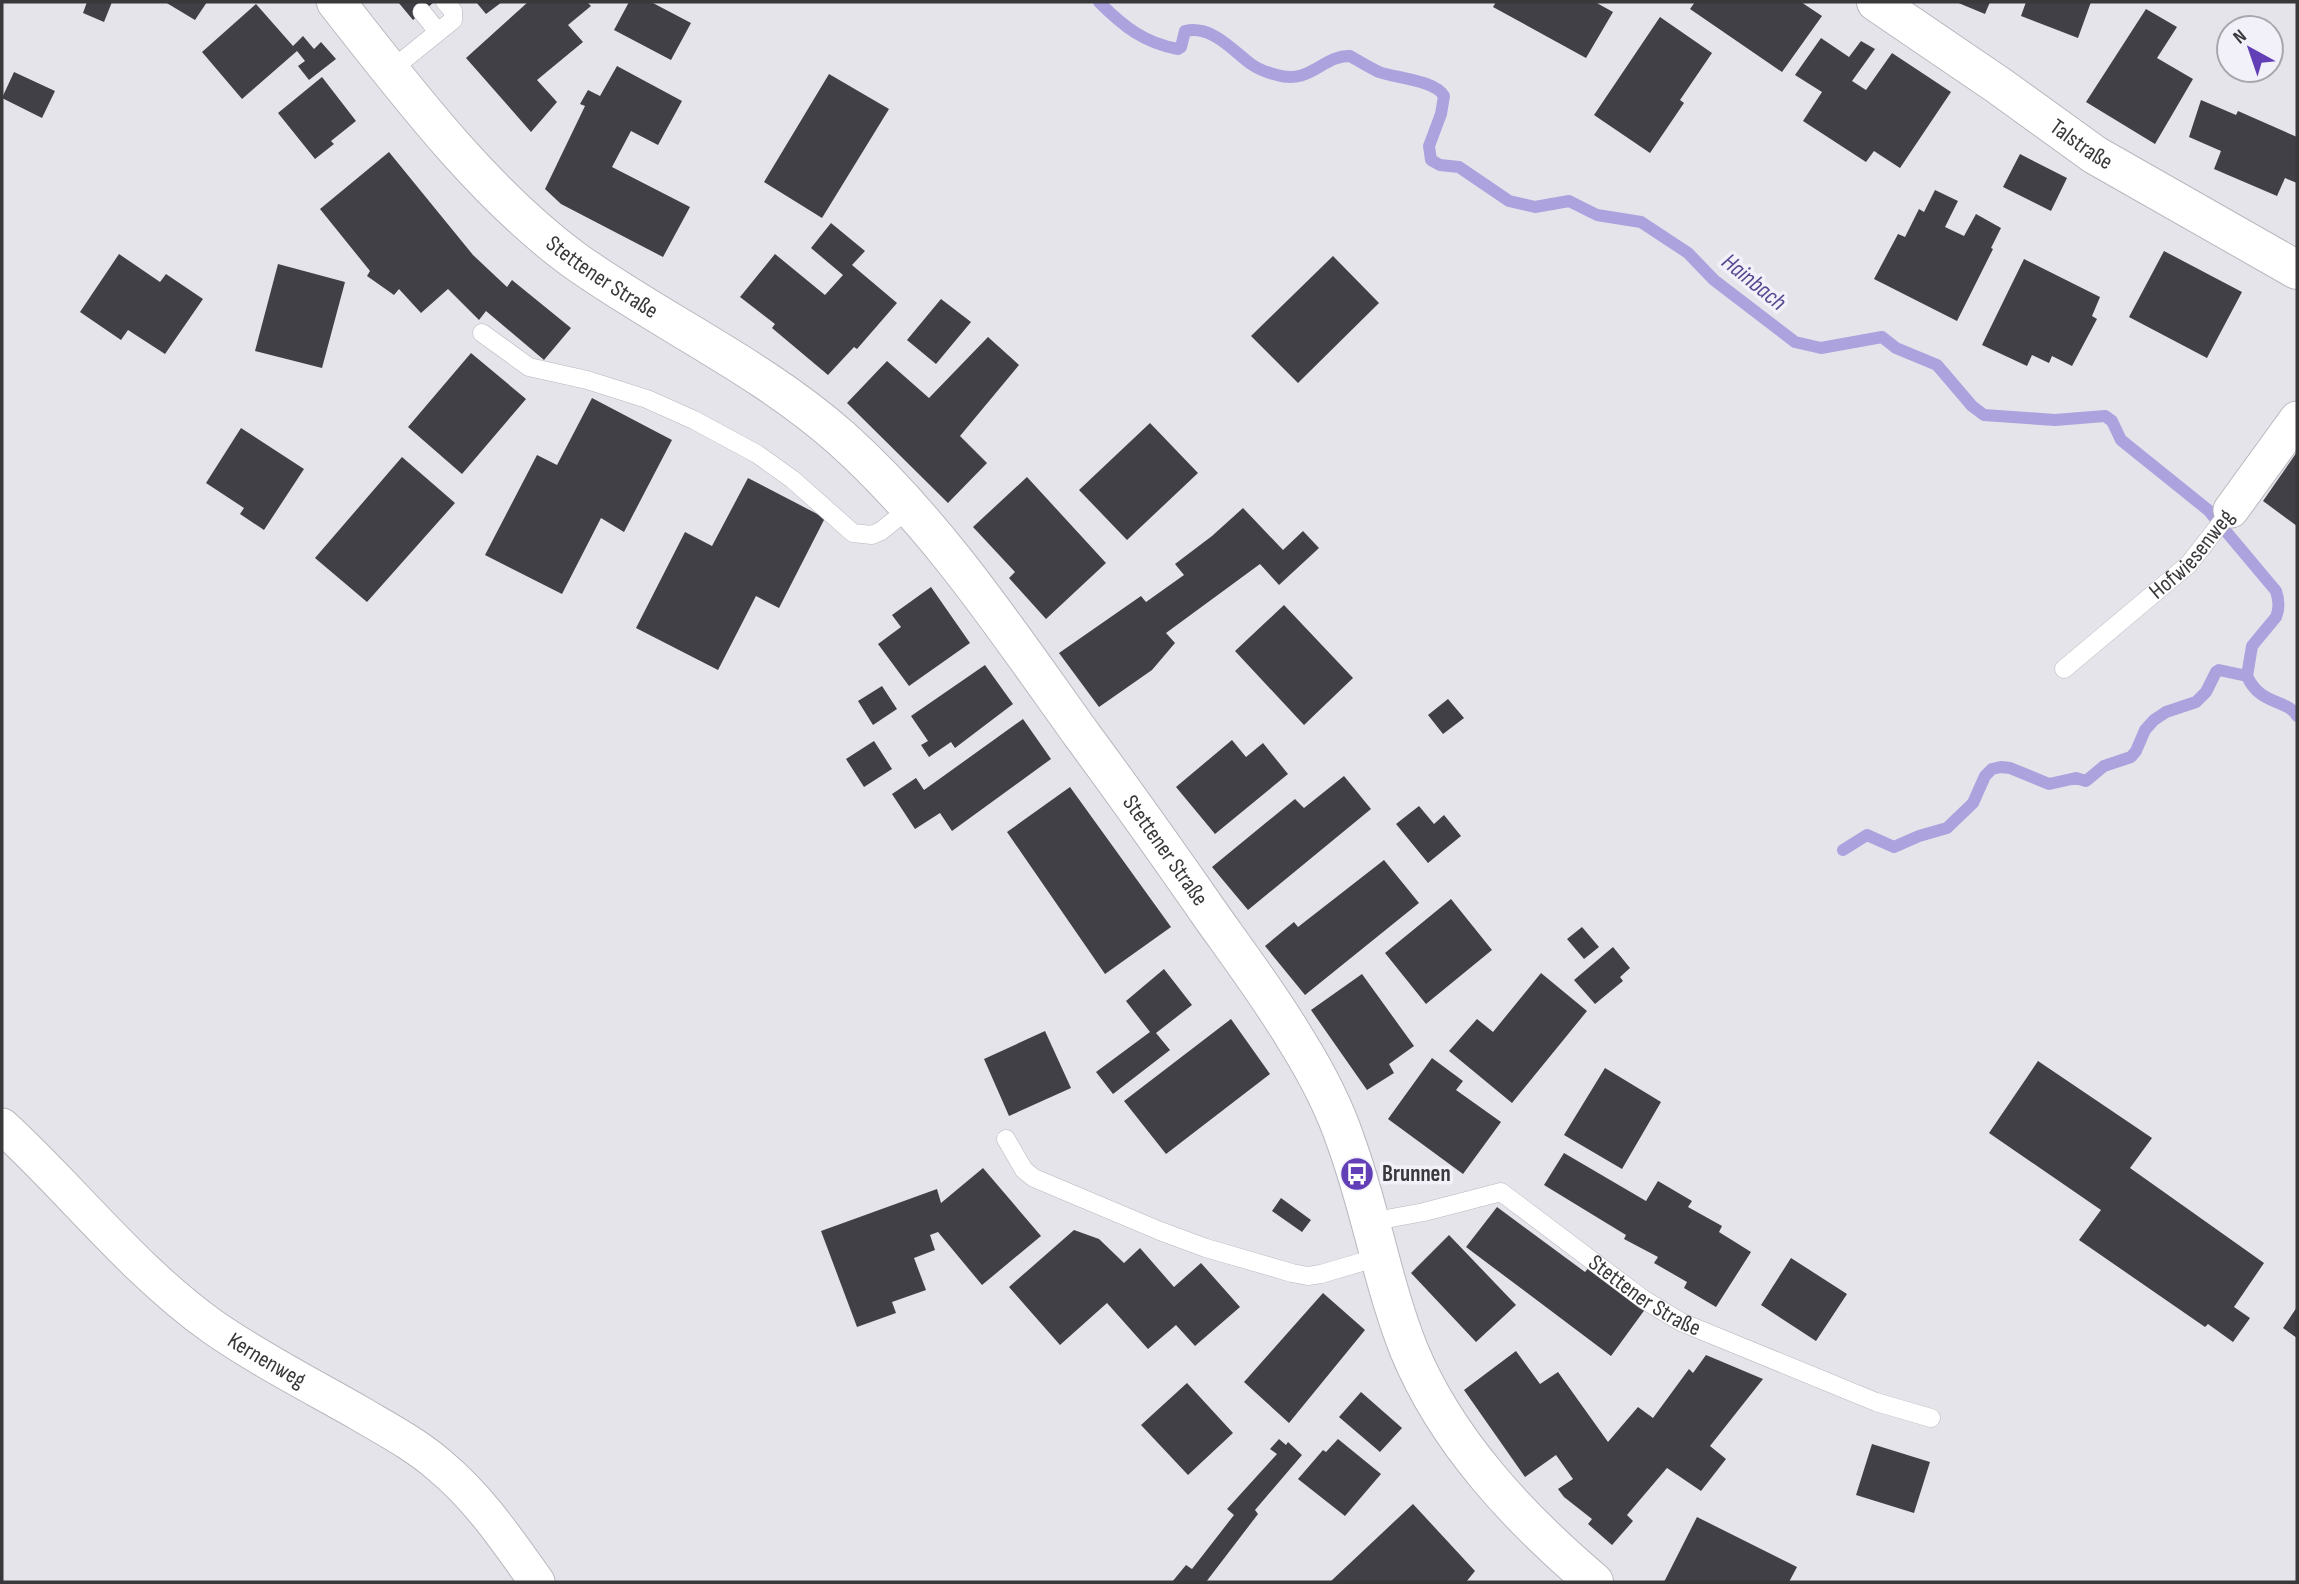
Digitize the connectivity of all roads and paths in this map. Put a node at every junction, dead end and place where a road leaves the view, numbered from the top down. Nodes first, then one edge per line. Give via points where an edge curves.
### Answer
1 (336, 2) edge
2 (445, 2) edge
3 (1876, 2) edge
4 (422, 12) dead end
5 (438, 32) junction
6 (391, 70) junction
7 (2297, 270) edge
8 (482, 333) dead end
9 (2297, 419) edge
10 (909, 508) junction
11 (2221, 523) joint
12 (2064, 669) dead end
13 (2, 1126) edge
14 (1006, 1139) dead end
15 (1375, 1239) junction
16 (1931, 1418) dead end
17 (537, 1582) edge
18 (1594, 1582) edge

1 - 6 street, Stettener Straße
2 - 5 lane via 454,18
3 - 7 street, Talstraße via 2095,155
4 - 5 lane
5 - 6 lane
6 - 10 street, Stettener Straße via 484,179 545,236 795,402 847,444
8 - 10 lane via 529,367 647,399 694,420 792,479 853,533 881,531
9 - 11 street, Hofwiesenweg
10 - 15 street, Stettener Straße via 1035,670 1288,1027 1334,1110
11 - 12 lane, Hofwiesenweg via 2189,565
13 - 17 street, Kernenweg via 189,1309 237,1343 403,1438 438,1464 471,1494
14 - 15 lane via 1034,1178 1160,1231 1272,1268 1308,1276 1335,1271
15 - 16 lane, Stettener Straße via 1424,1212 1502,1192 1643,1299 1681,1322 1876,1402
15 - 18 street, Stettener Straße via 1408,1345 1433,1401 1472,1457

